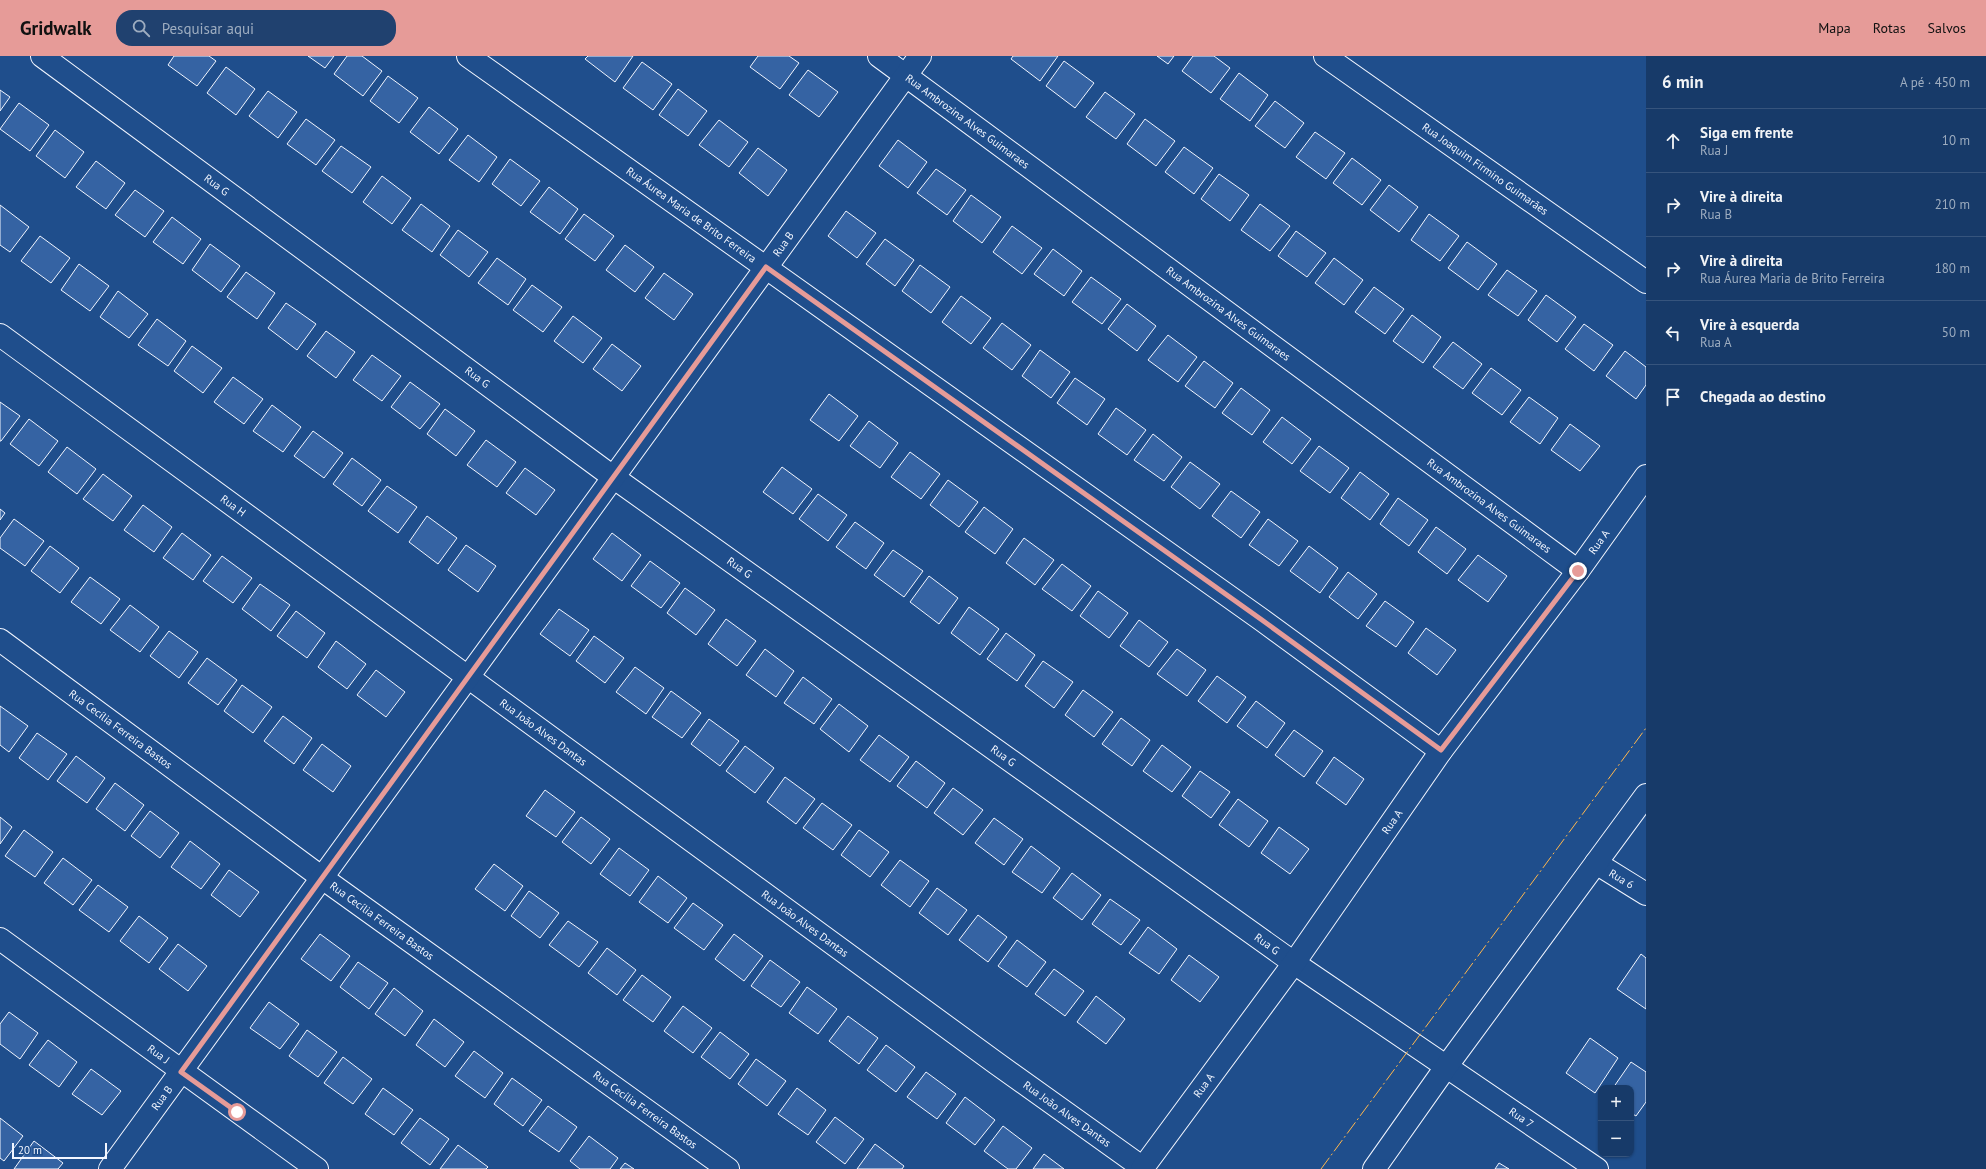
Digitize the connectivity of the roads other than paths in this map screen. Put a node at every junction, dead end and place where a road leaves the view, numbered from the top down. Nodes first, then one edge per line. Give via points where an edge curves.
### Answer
1 (42, 56) edge
2 (468, 56) edge
3 (879, 56) edge
4 (920, 56) edge
5 (1325, 56) edge
6 (906, 75) junction
7 (766, 267) junction
8 (1646, 282) edge
9 (0, 335) edge
10 (1646, 476) edge
11 (613, 477) junction
12 (1578, 571) junction
13 (0, 640) edge
14 (468, 676) junction
15 (1441, 750) junction
16 (1646, 795) edge
17 (1596, 863) junction
18 (321, 877) junction
19 (1646, 894) edge
20 (0, 939) edge
21 (1294, 962) junction
22 (1446, 1067) junction
23 (181, 1072) junction
24 (110, 1169) edge
25 (317, 1169) edge
26 (728, 1169) edge
27 (1142, 1169) edge
28 (1374, 1169) edge
29 (1597, 1169) edge

1 - 11 street, Rua G
2 - 7 street, Rua Áurea Maria de Brito Ferreira
3 - 6 street, Rua Ambrozina Alves Guimaraes
4 - 6 street, Rua B
5 - 8 street, Rua Joaquim Firmino Guimarães
6 - 7 street, Rua B
6 - 12 street, Rua Ambrozina Alves Guimaraes
7 - 11 street, Rua B
7 - 15 street, Rua Áurea Maria de Brito Ferreira
9 - 14 street, Rua H
10 - 12 street, Rua A
11 - 14 street, Rua B
11 - 21 street, Rua G
12 - 15 street, Rua A
13 - 18 street, Rua Cecília Ferreira Bastos
14 - 18 street, Rua B
14 - 27 street, Rua João Alves Dantas
15 - 21 street, Rua A
16 - 17 street
17 - 19 street, Rua 6
17 - 22 street
18 - 23 street, Rua B
18 - 26 street, Rua Cecília Ferreira Bastos
20 - 23 street, Rua J
21 - 22 street, Rua G
21 - 27 street, Rua A
22 - 28 street
22 - 29 street, Rua 7
23 - 24 street, Rua B
23 - 25 street, Rua J

